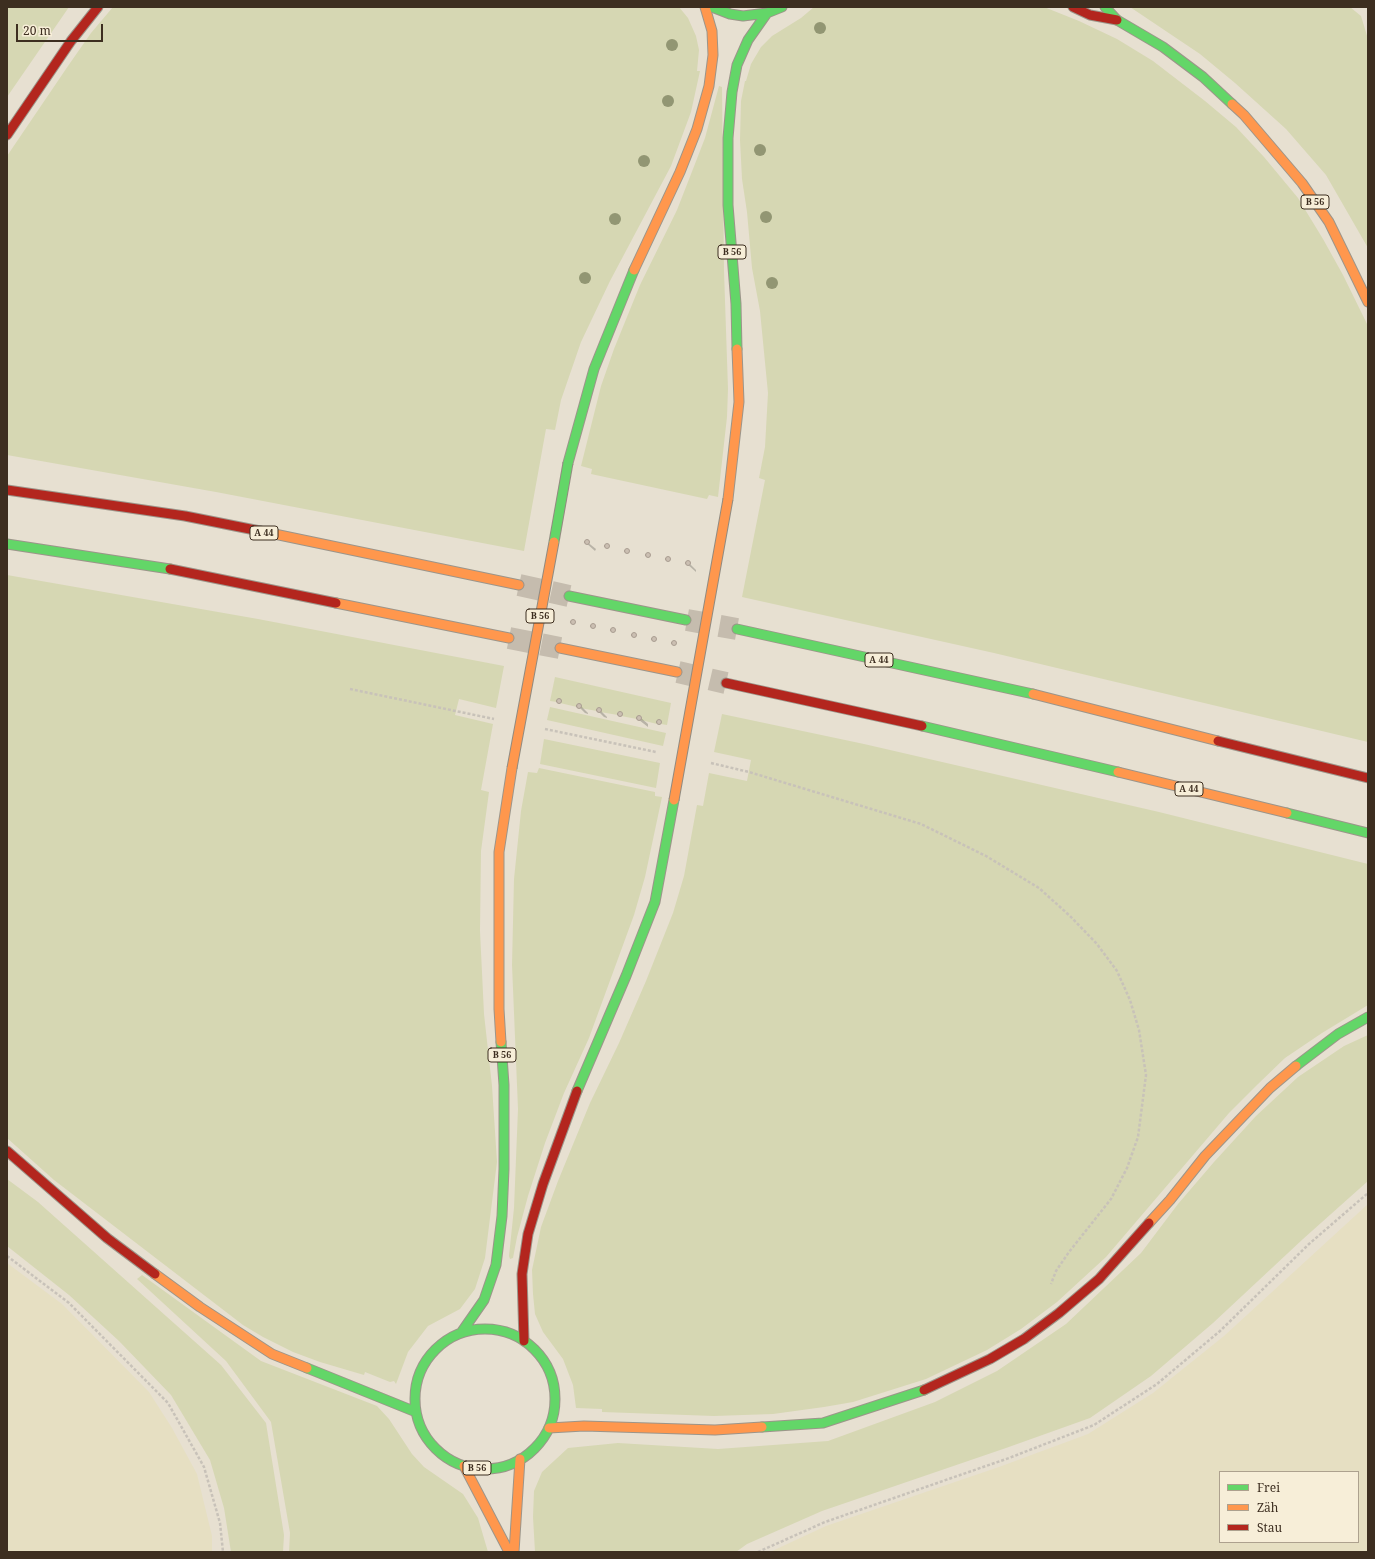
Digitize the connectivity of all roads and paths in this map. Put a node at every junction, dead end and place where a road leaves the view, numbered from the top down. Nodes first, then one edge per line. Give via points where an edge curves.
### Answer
1 (98, 7) edge
2 (705, 7) edge
3 (712, 7) edge
4 (782, 7) edge
5 (1073, 7) edge
6 (1105, 7) edge
7 (767, 13) junction
8 (1117, 20) junction
9 (7, 135) edge
10 (1368, 302) edge
11 (7, 490) edge
12 (7, 544) edge
13 (519, 585) tunnel mouth
14 (569, 596) tunnel mouth
15 (686, 620) tunnel mouth
16 (737, 629) tunnel mouth
17 (509, 638) tunnel mouth
18 (560, 648) tunnel mouth
19 (677, 672) tunnel mouth
20 (726, 683) tunnel mouth
21 (350, 689) dead end
22 (494, 719) dead end
23 (545, 730) dead end
24 (662, 754) dead end
25 (711, 764) dead end
26 (1368, 778) edge
27 (1368, 833) edge
28 (1368, 1017) edge
29 (7, 1151) edge
30 (1368, 1193) edge
31 (7, 1256) edge
32 (1049, 1289) dead end
33 (461, 1333) junction
34 (524, 1341) junction
35 (416, 1412) junction
36 (548, 1428) junction
37 (520, 1459) junction
38 (464, 1466) junction
39 (223, 1552) edge
40 (509, 1552) edge
41 (514, 1552) edge
42 (758, 1552) edge

1 - 9 main road via 71,41
2 - 33 main road, B 56, bridge via 712,31 713,55 709,86 697,129 680,172 634,269 594,369 568,463 499,852 499,1009 504,1093 504,1169 496,1265 484,1300
3 - 7 main road via 743,16
4 - 7 main road
5 - 8 main road via 1090,15
6 - 8 main road, B 56
7 - 34 main road, B 56, bridge via 748,40 737,65 732,92 728,138 728,204 736,304 739,402 728,499 674,800 655,902 570,1108 528,1234 522,1274
8 - 10 main road, B 56 via 1163,47 1203,76 1260,132 1302,183 1328,222
11 - 13 main road, A 44 via 185,516
12 - 17 main road via 177,570
14 - 15 main road
16 - 26 main road, A 44 via 1021,692
18 - 19 main road
20 - 27 main road, A 44 via 1010,746
21 - 22 path
23 - 24 path
25 - 32 path via 749,772 921,824 986,856 1039,888 1097,944 1117,971 1130,1000 1139,1030 1146,1076 1138,1137 1127,1168 1111,1199 1069,1252 1056,1271
28 - 36 main road via 1338,1034 1270,1088 1206,1156 1099,1278 1059,1314 990,1359 930,1388 823,1424 716,1430 584,1426
29 - 35 main road via 107,1238 200,1307 272,1354
30 - 42 path via 1309,1244 1220,1331 1157,1384 1094,1425 1009,1458 825,1522
31 - 39 path via 68,1303 168,1404 204,1467 220,1523
33 - 34 main road, B 56 via 500,1330
33 - 35 main road, B 56 via 440,1345 423,1365 416,1390
34 - 36 main road, B 56 via 548,1368 553,1384 555,1402
35 - 38 main road, B 56 via 423,1432 438,1450
36 - 37 main road, B 56 via 537,1446
37 - 38 main road, B 56 via 494,1468
37 - 41 main road
38 - 40 main road

